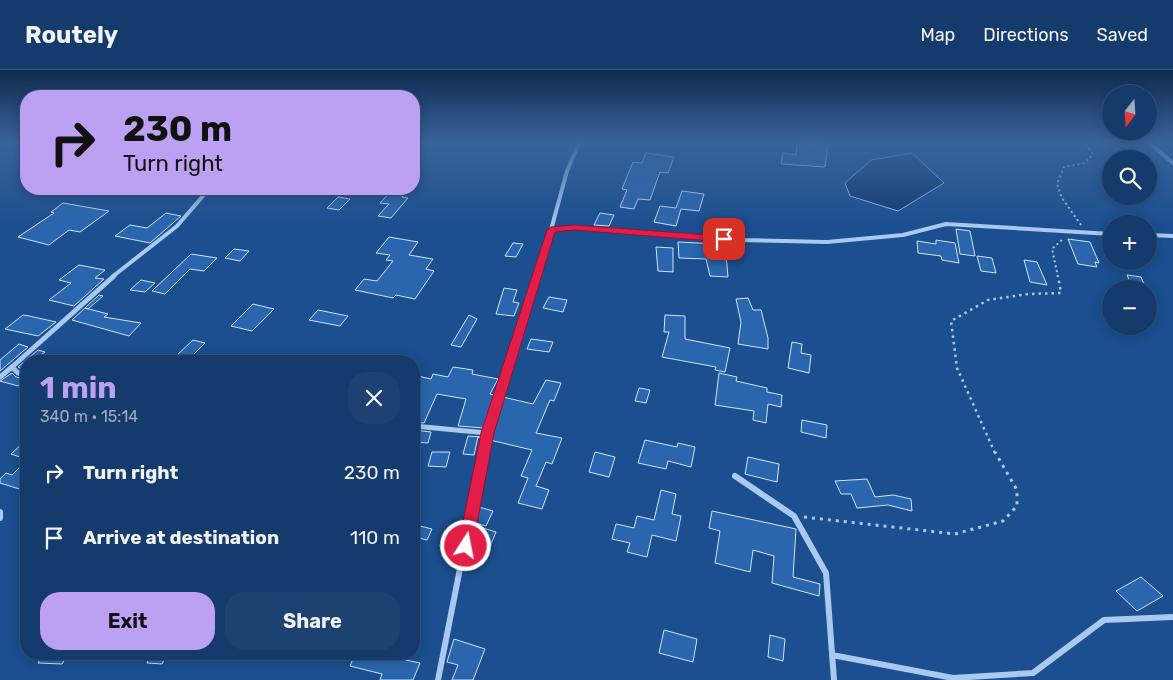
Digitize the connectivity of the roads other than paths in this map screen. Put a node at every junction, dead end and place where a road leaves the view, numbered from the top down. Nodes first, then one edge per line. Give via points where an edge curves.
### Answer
1 (567, 169) edge
2 (204, 195) edge
3 (551, 230) junction
4 (1102, 234) edge
5 (1157, 235) edge
6 (1173, 236) edge
7 (25, 355) edge
8 (20, 360) edge
9 (12, 367) junction
10 (20, 374) edge
11 (0, 377) edge
12 (420, 427) edge
13 (487, 433) junction
14 (735, 476) dead end
15 (0, 512) edge
16 (0, 518) edge
17 (1173, 617) edge
18 (832, 655) junction
19 (1003, 678) edge
20 (438, 680) edge
21 (834, 680) edge

1 - 3 street
2 - 7 street via 173,231 114,276
3 - 4 street via 574,228 736,240 827,242 903,234 946,224
3 - 13 street
5 - 6 street
8 - 9 street
9 - 10 street
9 - 11 street
12 - 13 street
13 - 20 street
14 - 18 street via 794,516 826,573
15 - 16 street
17 - 19 street via 1104,620 1033,673
18 - 19 street via 953,678
18 - 21 street

